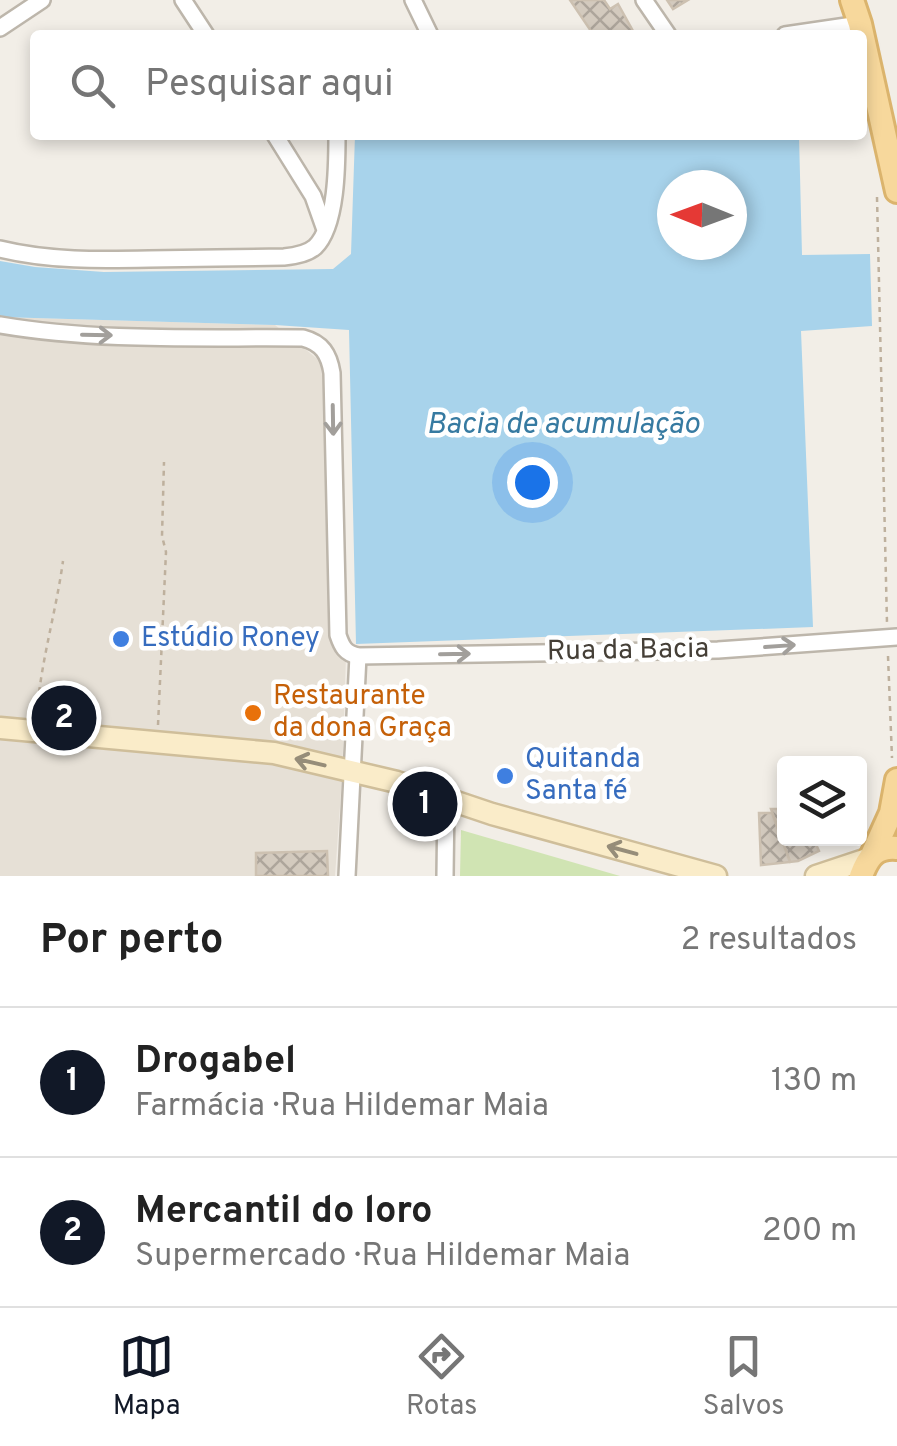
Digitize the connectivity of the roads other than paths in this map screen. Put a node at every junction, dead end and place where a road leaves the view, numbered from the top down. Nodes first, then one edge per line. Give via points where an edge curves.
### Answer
1 (42, 0) edge
2 (182, 0) edge
3 (412, 0) edge
4 (644, 0) edge
5 (852, 0) edge
6 (860, 24) junction
7 (0, 28) edge
8 (203, 30) edge
9 (427, 30) edge
10 (665, 30) edge
11 (820, 30) edge
12 (861, 30) edge
13 (867, 68) edge
14 (278, 140) edge
15 (337, 140) edge
16 (887, 194) edge
17 (326, 231) junction
18 (0, 249) edge
19 (0, 325) edge
20 (892, 638) edge
21 (358, 656) junction
22 (0, 728) edge
23 (351, 772) junction
24 (896, 784) edge
25 (446, 800) junction
26 (897, 848) edge
27 (867, 863) edge
28 (347, 876) edge
29 (446, 876) edge
30 (716, 876) edge
31 (816, 876) edge

1 - 7 street
2 - 8 street
3 - 9 street
4 - 10 street
5 - 6 main road
6 - 11 street
6 - 12 main road
13 - 16 main road
14 - 17 street
15 - 17 street
17 - 18 street via 309,251 284,257 63,259
19 -> 21 street via 84,335 303,338 323,348 332,373 338,635 349,654
21 -> 20 street, Rua da Bacia via 718,650
21 - 23 street
23 -> 22 main road via 274,753
23 - 25 main road
23 - 28 street
24 - 27 main road
25 - 29 street
30 -> 25 main road
26 - 27 main road via 884,847
27 - 31 main road

